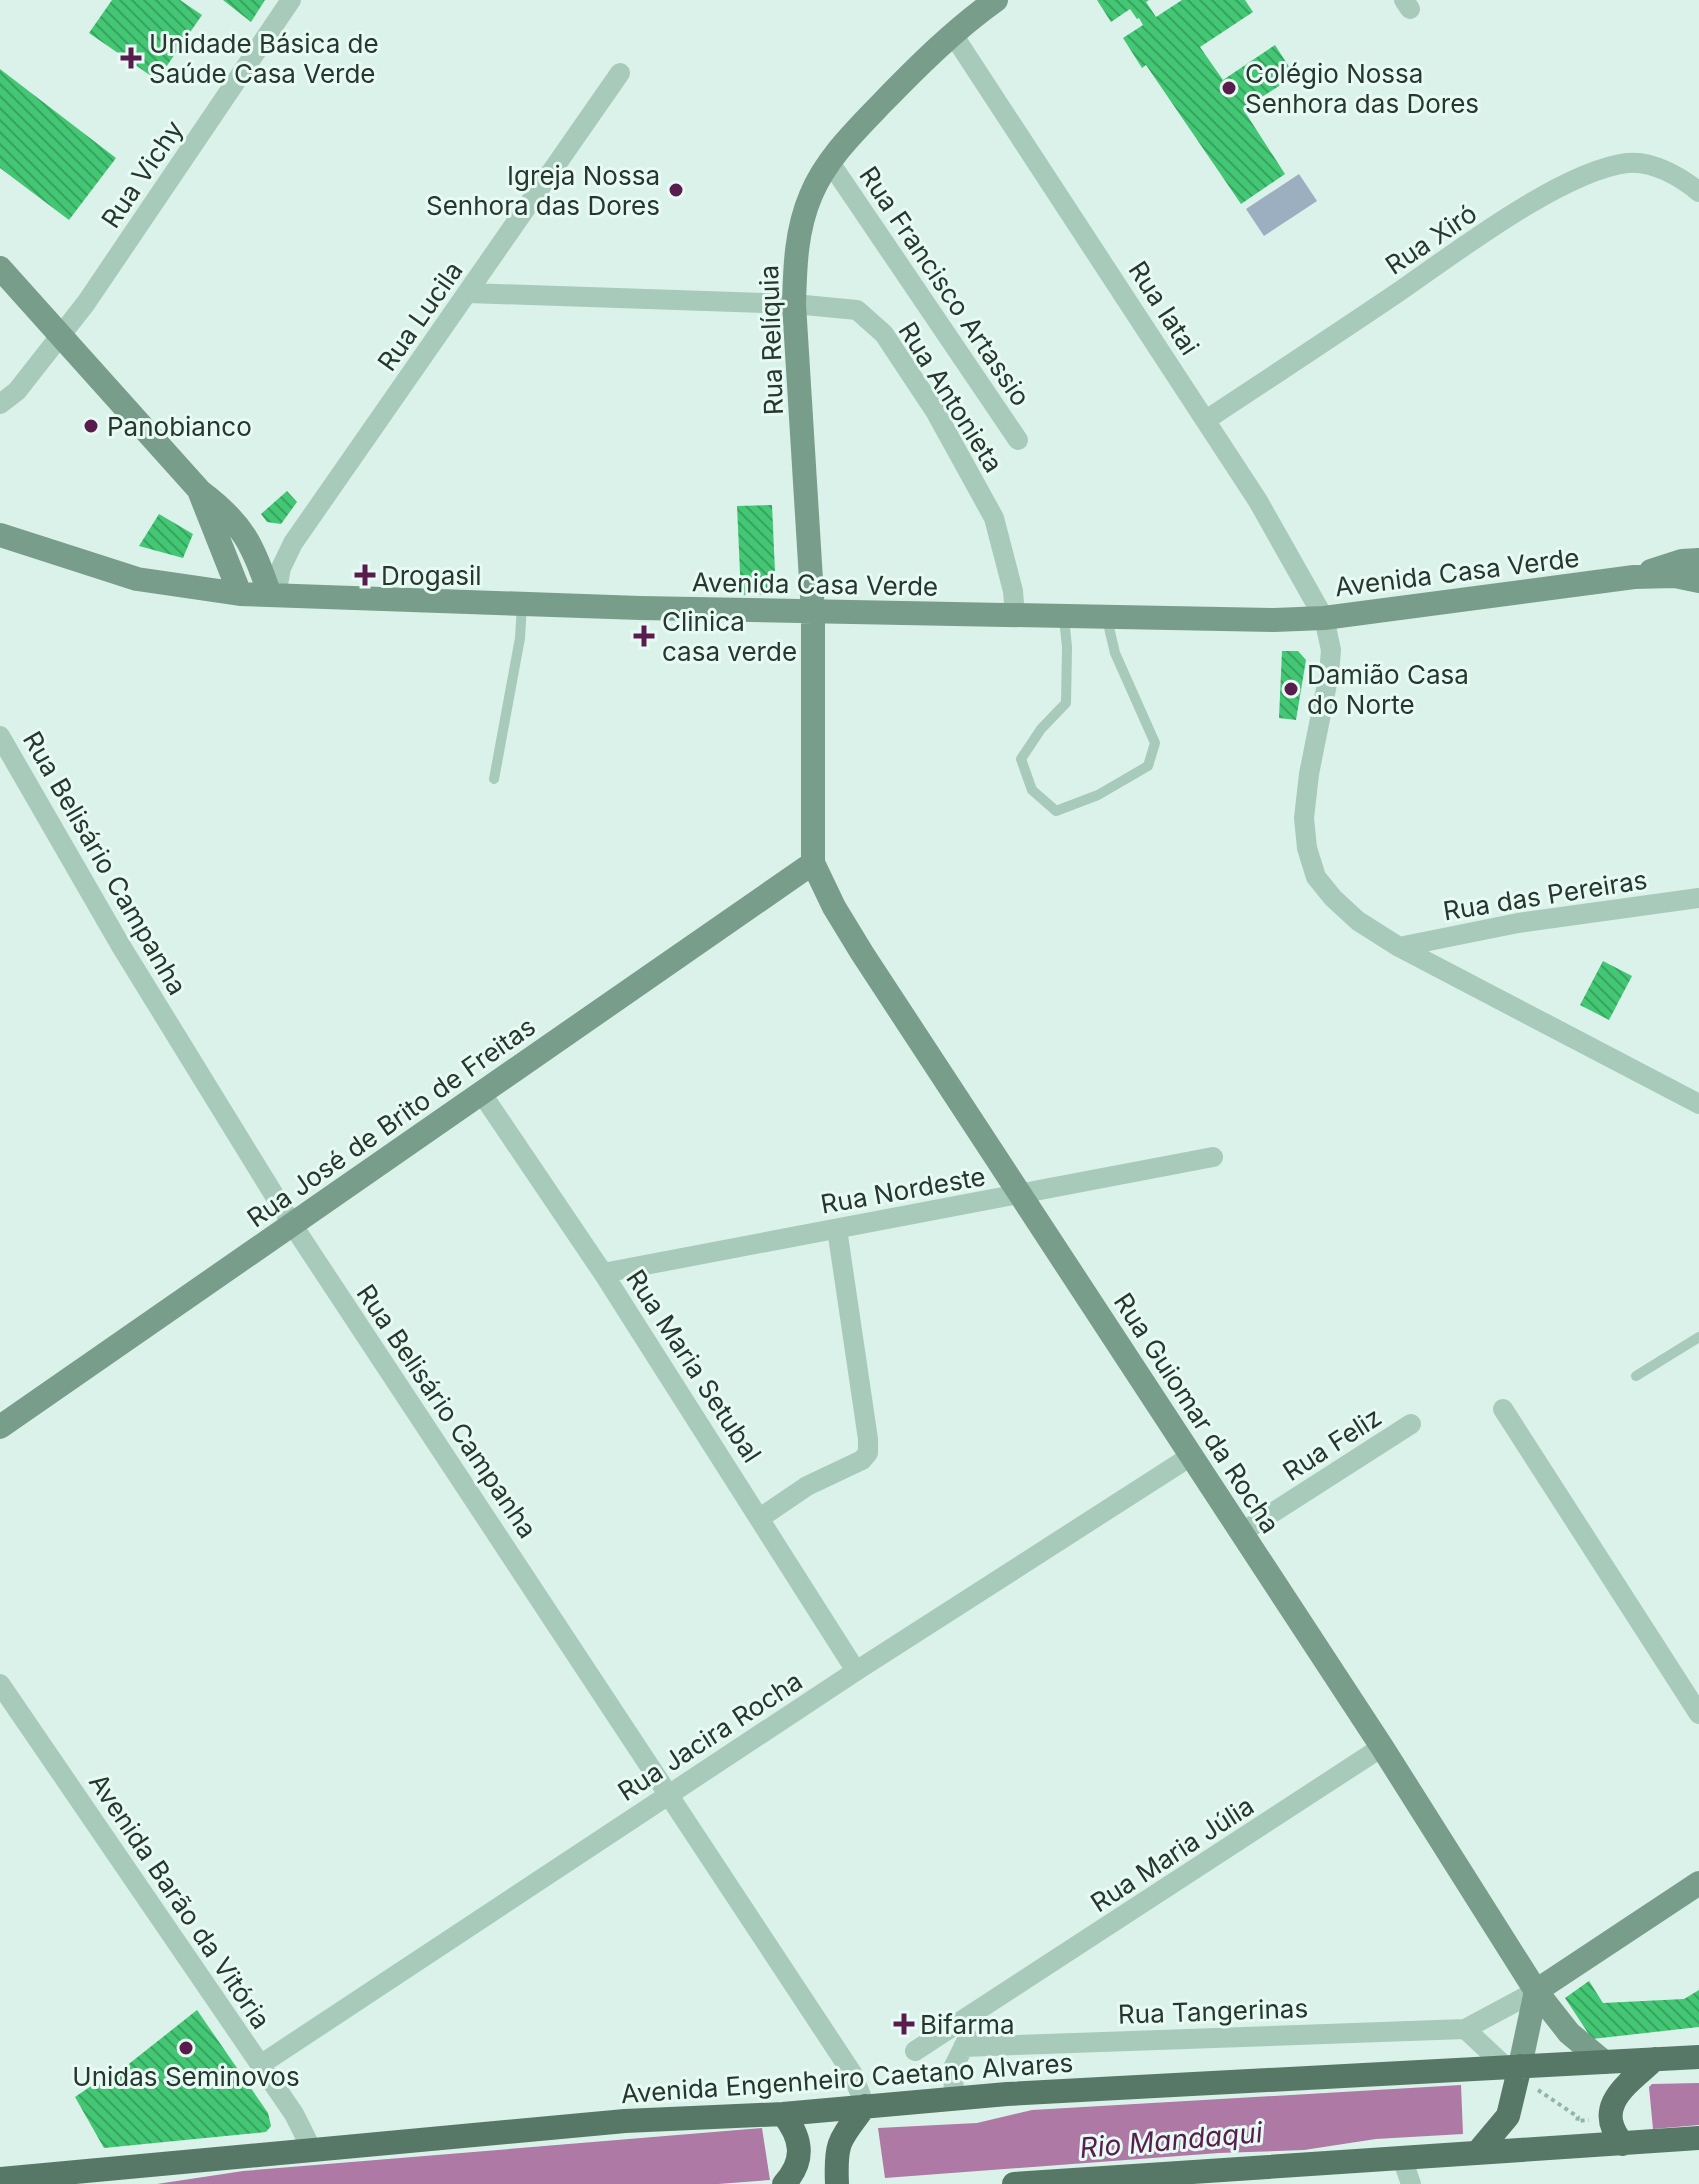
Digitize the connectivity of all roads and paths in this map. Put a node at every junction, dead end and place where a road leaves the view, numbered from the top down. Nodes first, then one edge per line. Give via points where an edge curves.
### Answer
1 (291, 0) edge
2 (996, 0) edge
3 (952, 33) junction
4 (620, 73) dead end
5 (829, 161) junction
6 (1699, 192) edge
7 (0, 268) edge
8 (468, 293) junction
9 (794, 304) junction
10 (61, 336) junction
11 (0, 404) edge
12 (1206, 420) junction
13 (1018, 440) dead end
14 (200, 491) junction
15 (0, 535) edge
16 (1699, 560) edge
17 (1634, 577) junction
18 (1699, 581) edge
19 (240, 594) junction
20 (273, 595) junction
21 (522, 605) junction
22 (813, 612) junction
23 (1015, 617) junction
24 (1064, 618) junction
25 (1324, 618) junction
26 (1107, 619) junction
27 (3, 748) edge
28 (494, 779) dead end
29 (813, 863) junction
30 (1699, 898) edge
31 (1399, 947) junction
32 (482, 1094) junction
33 (1699, 1104) edge
34 (1213, 1157) dead end
35 (1021, 1195) junction
36 (292, 1224) junction
37 (837, 1229) junction
38 (603, 1273) junction
39 (1699, 1337) edge
40 (1636, 1376) dead end
41 (1503, 1409) dead end
42 (1411, 1424) dead end
43 (0, 1427) edge
44 (1191, 1456) junction
45 (760, 1518) junction
46 (1241, 1533) junction
47 (856, 1671) junction
48 (0, 1684) edge
49 (1699, 1714) edge
50 (1382, 1747) junction
51 (669, 1794) junction
52 (1699, 1883) edge
53 (1536, 1991) junction
54 (990, 2005) junction
55 (1465, 2029) junction
56 (963, 2047) junction
57 (915, 2051) dead end
58 (1699, 2057) edge
59 (1655, 2059) junction
60 (1604, 2062) junction
61 (260, 2065) junction
62 (1513, 2066) junction
63 (1539, 2090) dead end
64 (954, 2099) junction
65 (865, 2106) junction
66 (783, 2114) junction
67 (1577, 2121) dead end
68 (1699, 2138) edge
69 (1623, 2144) junction
70 (312, 2150) junction
71 (1477, 2153) junction
72 (1402, 2158) junction
73 (60, 2178) edge
74 (0, 2179) edge
75 (784, 2184) edge
76 (837, 2184) edge
77 (1014, 2184) edge
78 (1411, 2184) edge

1 - 10 street, Rua Vichy
2 - 3 street, Rua Relíquia
3 - 5 street, Rua Relíquia
3 - 12 street, Rua Iatai
4 - 8 street, Rua Lucila
5 - 9 street, Rua Relíquia via 801,222
5 - 13 street, Rua Francisco Artassio
6 - 12 street, Rua Xiró via 1650,166 1630,163 1594,171 1456,252
7 - 10 street
8 - 9 street, Rua Antonieta
8 - 20 street, Rua Lucila via 293,543
9 - 22 street, Rua Relíquia
9 - 23 street, Rua Antonieta via 857,310 884,334 935,411 994,518
10 - 11 street, Rua Vichy
10 - 14 street
12 - 25 street, Rua Iatai
14 - 19 street
14 - 20 street via 242,529
15 - 19 street, Avenida Casa Verde via 137,579
16 - 17 street, Avenida Casa Verde
17 - 18 street, Avenida Casa Verde
17 - 25 street, Avenida Casa Verde
19 - 20 street, Avenida Casa Verde
20 - 21 street, Avenida Casa Verde
21 - 22 street, Avenida Casa Verde
21 - 28 lane
22 - 23 street, Avenida Casa Verde
22 - 29 street, Rua Relíquia
23 - 24 street, Avenida Casa Verde
24 - 26 street, Avenida Casa Verde
24 - 26 lane via 1066,703 1021,759 1032,790 1056,811 1098,795 1148,766 1155,743 1115,653
25 - 26 street, Avenida Casa Verde
25 - 31 street via 1331,650 1309,774 1307,848 1316,877 1333,898
27 - 36 street, Rua Belisário Campanha
29 - 32 street, Rua José de Brito de Freitas
29 - 35 street, Rua Guiomar da Rocha via 848,930
30 - 31 street, Rua das Pereiras via 1518,923
31 - 33 street
32 - 36 street, Rua José de Brito de Freitas
32 - 38 street, Rua Maria Setubal
34 - 35 street, Rua Nordeste
35 - 37 street, Rua Nordeste
35 - 44 street, Rua Guiomar da Rocha
36 - 43 street, Rua José de Brito de Freitas
36 - 51 street, Rua Belisário Campanha
37 - 38 street, Rua Nordeste
37 - 45 street via 868,1453
38 - 45 street, Rua Maria Setubal
39 - 40 lane
41 - 49 street
42 - 46 street, Rua Feliz
44 - 46 street, Rua Guiomar da Rocha
44 - 47 street, Rua Jacira Rocha
45 - 47 street, Rua Maria Setubal
46 - 50 street, Rua Guiomar da Rocha
47 - 51 street, Rua Jacira Rocha
48 - 61 street, Avenida Barão da Vitória
50 - 53 street, Rua Guiomar da Rocha
50 - 54 street, Rua Maria Júlia
51 - 61 street, Rua Jacira Rocha
51 - 65 street, Rua Belisário Campanha via 852,2073
52 - 53 street, Rua Tangerinas
53 - 55 street, Rua Tangerinas
53 - 60 street, Rua Guiomar da Rocha via 1569,2033
53 - 62 street
54 - 56 street, Rua Maria Júlia
54 - 57 street, Rua Maria Júlia
55 - 56 street, Rua Tangerinas
55 - 62 street
56 - 64 street, Rua Maria Júlia via 953,2068
58 - 59 main road, Avenida Engenheiro Caetano Alvares
59 - 60 main road, Avenida Engenheiro Caetano Alvares
59 - 69 main road via 1613,2103 1609,2118
60 - 62 main road, Avenida Engenheiro Caetano Alvares
61 - 70 street, Avenida Barão da Vitória
62 - 64 main road, Avenida Engenheiro Caetano Alvares
62 - 71 main road via 1508,2116
63 - 67 path
64 - 65 main road, Avenida Engenheiro Caetano Alvares
65 - 66 main road, Avenida Engenheiro Caetano Alvares
65 - 76 main road via 836,2151
66 - 70 main road, Avenida Engenheiro Caetano Alvares via 625,2121
66 - 75 main road via 800,2144 794,2172
68 - 69 main road
69 - 71 main road
70 - 73 main road, Avenida Engenheiro Caetano Alvares
71 - 72 main road
72 - 77 main road
72 - 78 street
73 - 74 main road, Avenida Engenheiro Caetano Alvares

